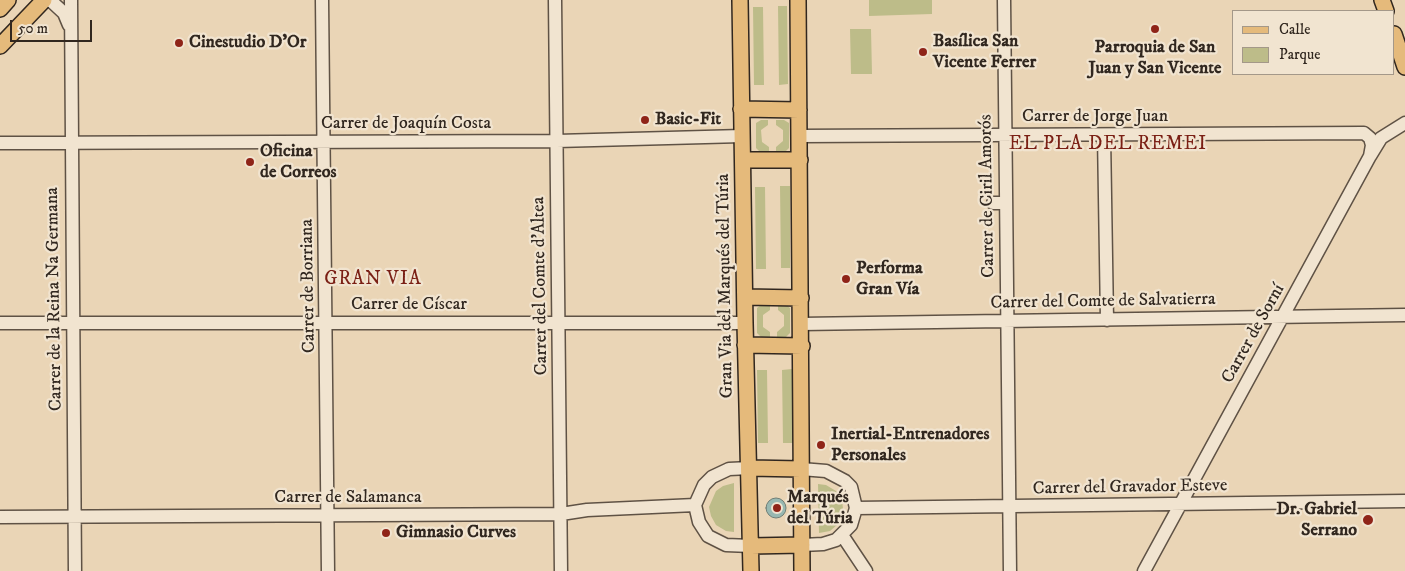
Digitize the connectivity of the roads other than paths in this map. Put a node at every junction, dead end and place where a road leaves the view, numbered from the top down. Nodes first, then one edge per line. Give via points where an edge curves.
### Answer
1 (2, 0) edge
2 (8, 0) edge
3 (44, 0) edge
4 (50, 0) edge
5 (71, 0) edge
6 (322, 0) edge
7 (555, 0) edge
8 (740, 0) edge
9 (798, 0) edge
10 (1004, 0) edge
11 (0, 9) edge
12 (70, 27) junction
13 (1395, 37) edge
14 (0, 46) edge
15 (1405, 67) edge
16 (742, 108) junction
17 (799, 110) junction
18 (1405, 123) edge
19 (1005, 135) junction
20 (1104, 135) junction
21 (742, 136) junction
22 (800, 136) junction
23 (324, 141) junction
24 (557, 141) junction
25 (71, 142) junction
26 (0, 143) edge
27 (1370, 156) junction
28 (743, 160) junction
29 (800, 160) junction
30 (745, 297) junction
31 (801, 298) junction
32 (1405, 315) edge
33 (1283, 317) junction
34 (1107, 320) junction
35 (1007, 321) junction
36 (0, 323) edge
37 (73, 323) junction
38 (327, 323) junction
39 (559, 323) junction
40 (745, 323) junction
41 (801, 324) junction
42 (745, 345) junction
43 (802, 346) junction
44 (750, 468) junction
45 (802, 469) junction
46 (1405, 500) edge
47 (696, 505) junction
48 (1180, 505) junction
49 (856, 508) junction
50 (1009, 508) junction
51 (561, 514) junction
52 (328, 515) junction
53 (0, 517) edge
54 (75, 517) junction
55 (842, 535) junction
56 (802, 545) junction
57 (751, 546) junction
58 (75, 571) edge
59 (328, 571) edge
60 (561, 571) edge
61 (751, 571) edge
62 (802, 571) edge
63 (866, 571) edge
64 (1010, 571) edge
65 (1144, 571) edge

1 - 11 street
2 - 11 main road
3 - 14 main road
4 - 12 street via 64,13
5 - 12 street, Carrer de la Reina Na Germana
6 - 23 street, Carrer de Borriana
7 - 24 street, Carrer del Comte d'Altea
8 - 16 main road, Gran Via del Marqués del Túria
9 - 17 main road
10 - 19 street, Carrer de Ciril Amorós
12 - 25 street, Carrer de la Reina Na Germana
13 - 15 main road
16 - 17 main road
16 - 21 main road, Gran Via del Marqués del Túria
17 - 22 main road
18 - 27 street, Carrer de Sorní via 1381,138
19 - 20 street, Carrer de Jorge Juan
19 - 22 street, Carrer de Jorge Juan
19 - 35 street, Carrer de Ciril Amorós via 999,203
20 - 27 street, Carrer de Jorge Juan via 1364,133 1370,138
20 - 34 street
21 - 24 street, Carrer de Joaquín Costa
21 - 28 main road, Gran Via del Marqués del Túria
22 - 29 main road
23 - 24 street, Carrer de Joaquín Costa
23 - 25 street, Carrer de Joaquín Costa
23 - 38 street, Carrer de Borriana
24 - 39 street, Carrer del Comte d'Altea
25 - 26 street, Carrer de Joaquín Costa
25 - 37 street, Carrer de la Reina Na Germana
27 - 33 street, Carrer de Sorní
28 - 29 main road
28 - 30 main road, Gran Via del Marqués del Túria
29 - 31 main road
30 - 31 main road
30 - 40 main road, Gran Via del Marqués del Túria
31 - 41 main road
32 - 33 street, Carrer del Comte de Salvatierra
33 - 34 street, Carrer del Comte de Salvatierra
33 - 48 street, Carrer de Sorní
34 - 35 street, Carrer del Comte de Salvatierra
35 - 41 street, Carrer del Comte de Salvatierra
35 - 50 street, Carrer de Ciril Amorós
36 - 37 street, Carrer de Císcar
37 - 38 street, Carrer de Císcar
37 - 54 street, Carrer de la Reina Na Germana
38 - 39 street, Carrer de Císcar
38 - 52 street, Carrer de Borriana
39 - 40 street, Carrer de Císcar
39 - 51 street, Carrer del Comte d'Altea
40 - 42 main road, Gran Via del Marqués del Túria
41 - 43 main road
42 - 43 main road
42 - 44 main road, Gran Via del Marqués del Túria
43 - 45 main road
44 - 45 main road
44 - 47 street via 729,469 712,477
44 - 57 main road, Gran Via del Marqués del Túria
45 - 49 street via 826,471 844,481 851,487
45 - 56 main road
46 - 48 street, Carrer del Gravador Esteve
47 - 51 street, Carrer de Salamanca
47 - 57 street via 698,522 708,536 726,545
48 - 50 street, Carrer del Gravador Esteve
48 - 65 street, Carrer de Sorní
49 - 50 street, Carrer del Gravador Esteve
49 - 55 street
50 - 64 street, Carrer de Ciril Amorós
51 - 52 street, Carrer de Salamanca
51 - 60 street, Carrer del Comte d'Altea
52 - 54 street, Carrer de Salamanca
52 - 59 street, Carrer de Borriana
53 - 54 street, Carrer de Salamanca
54 - 58 street, Carrer de la Reina Na Germana
55 - 56 street via 829,543
55 - 63 street
56 - 57 main road
56 - 62 main road
57 - 61 main road, Gran Via del Marqués del Túria

